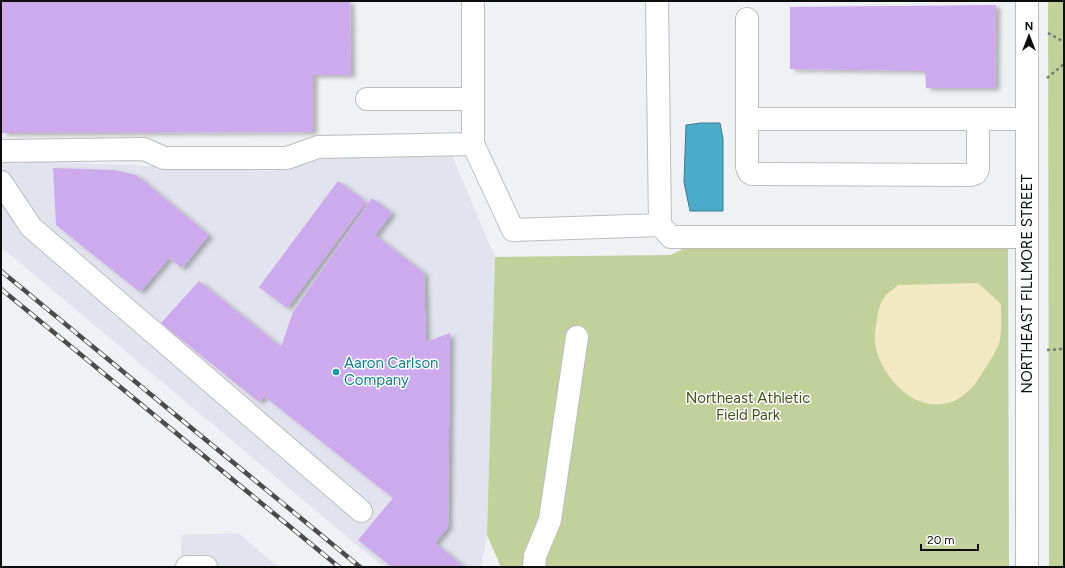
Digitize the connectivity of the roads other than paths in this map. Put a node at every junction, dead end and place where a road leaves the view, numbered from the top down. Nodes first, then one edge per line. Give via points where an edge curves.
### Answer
1 (473, 1) edge
2 (657, 1) edge
3 (1027, 1) edge
4 (747, 19) dead end
5 (367, 99) dead end
6 (473, 99) junction
7 (747, 119) junction
8 (978, 119) junction
9 (1027, 119) junction
10 (473, 144) junction
11 (1, 151) edge
12 (1, 182) edge
13 (660, 225) junction
14 (1027, 237) junction
15 (577, 337) dead end
16 (361, 511) dead end
17 (187, 567) edge
18 (206, 567) edge
19 (534, 567) edge
20 (1027, 567) edge

1 - 6 street
2 - 13 street
3 - 9 street, NORTHEAST FILLMORE STREET
4 - 7 street
5 - 6 street
6 - 10 street
7 - 8 street
7 - 8 street via 747,167 752,174 970,175 978,169
8 - 9 street
9 - 14 street, NORTHEAST FILLMORE STREET
10 - 11 street via 318,147 287,158 164,158 144,149
10 - 13 street via 513,230
12 - 16 street via 31,227
13 - 14 street via 671,237
14 - 20 street, NORTHEAST FILLMORE STREET
15 - 19 street via 550,520 535,556
17 - 18 street

